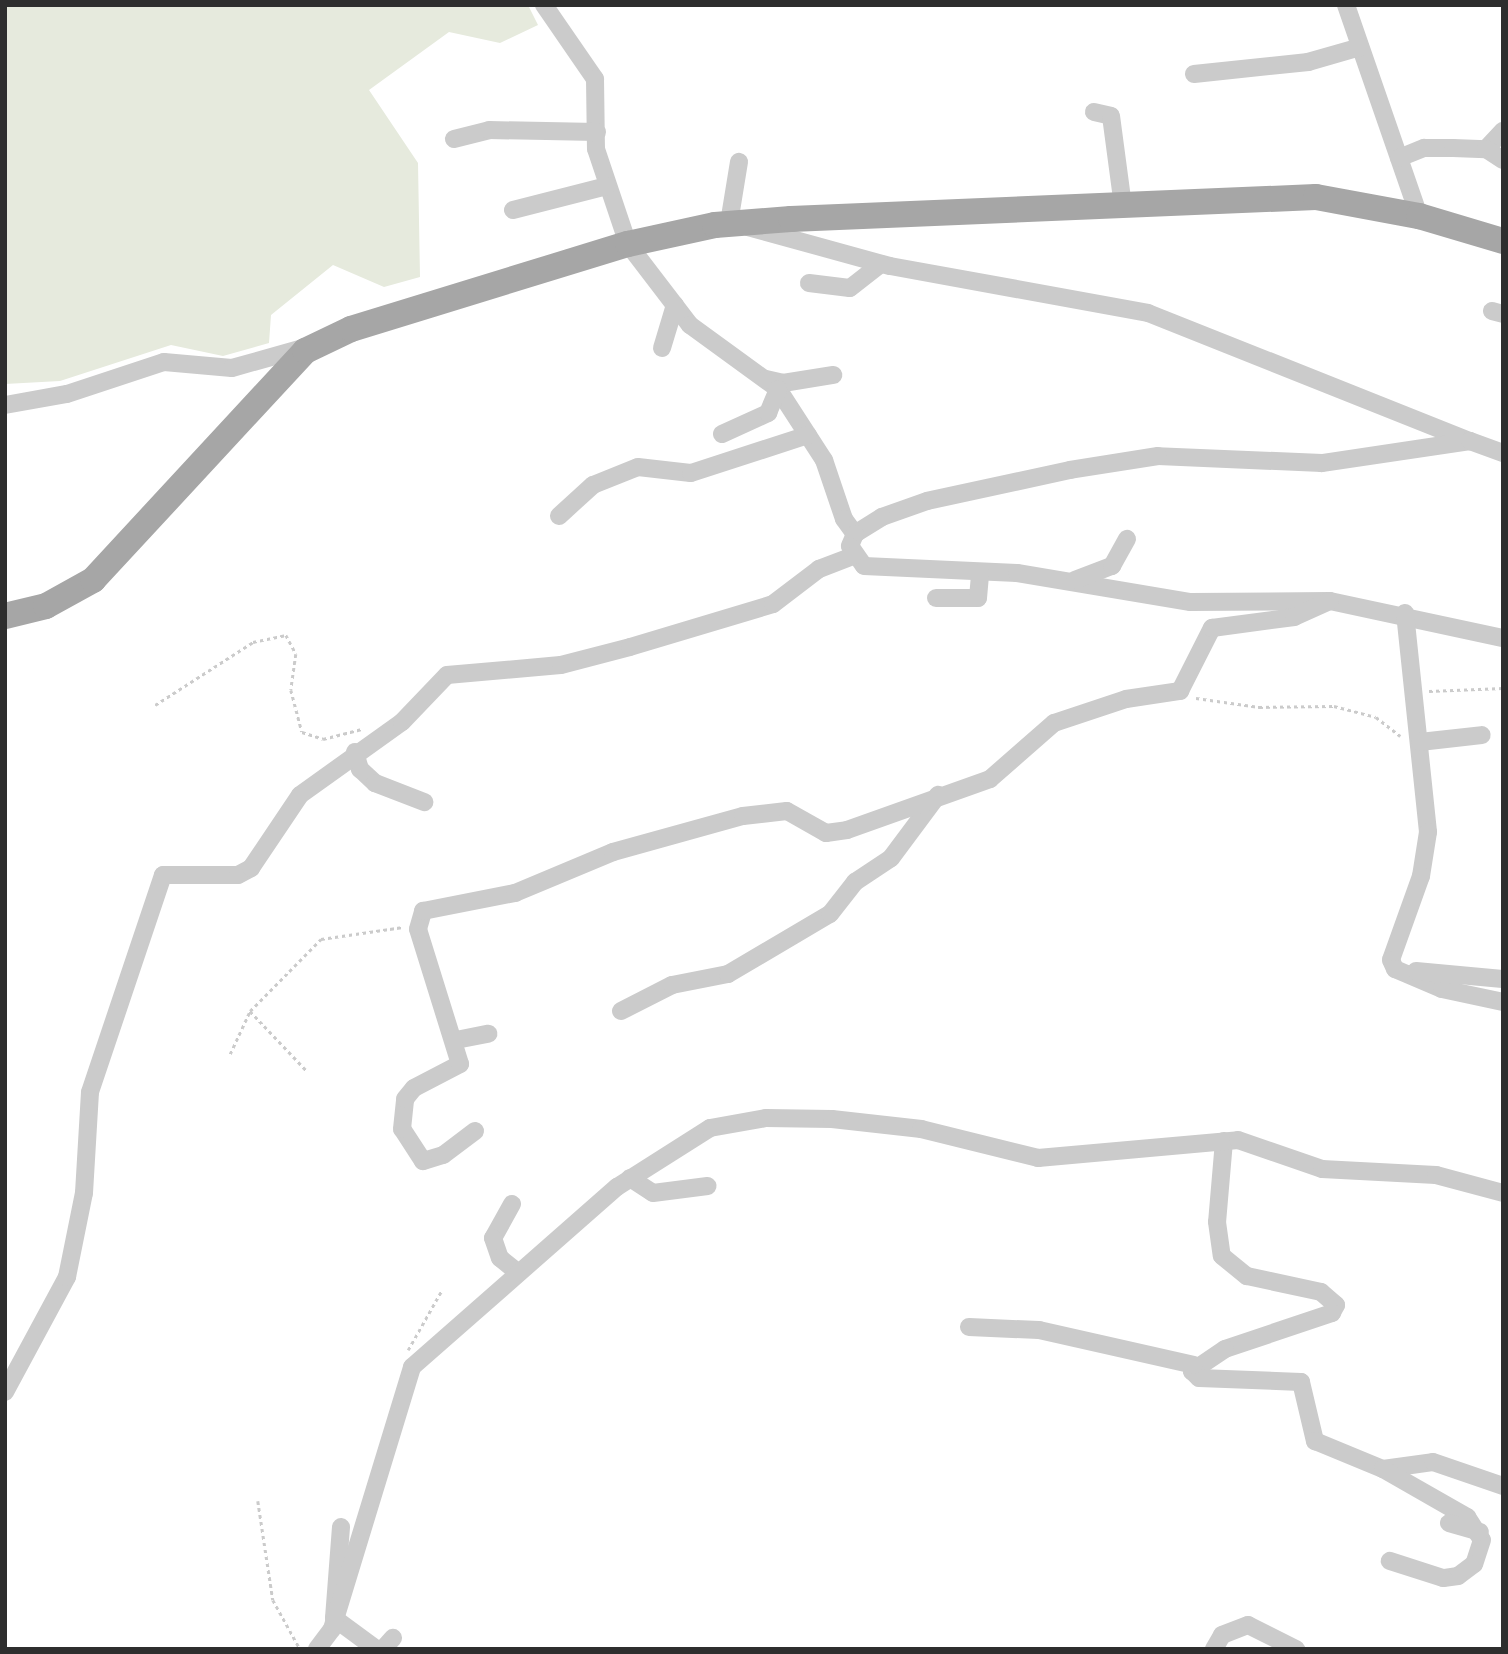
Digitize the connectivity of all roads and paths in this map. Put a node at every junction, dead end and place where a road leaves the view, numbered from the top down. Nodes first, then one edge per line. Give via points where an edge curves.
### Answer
1 (544, 5) edge
2 (1346, 5) edge
3 (1360, 47) junction
4 (1194, 74) dead end
5 (1094, 112) dead end
6 (1503, 131) edge
7 (597, 132) junction
8 (454, 139) dead end
9 (1486, 149) junction
10 (1399, 158) junction
11 (1503, 160) edge
12 (739, 162) dead end
13 (626, 185) dead end
14 (610, 193) junction
15 (1124, 206) junction
16 (513, 210) dead end
17 (1419, 216) junction
18 (732, 223) junction
19 (1503, 242) edge
20 (628, 244) junction
21 (881, 264) junction
22 (809, 284) dead end
23 (676, 306) junction
24 (317, 345) junction
25 (662, 348) dead end
26 (833, 375) dead end
27 (772, 384) junction
28 (5, 405) edge
29 (722, 434) dead end
30 (808, 435) junction
31 (1470, 441) junction
32 (1503, 453) edge
33 (559, 516) dead end
34 (855, 534) junction
35 (1127, 539) dead end
36 (853, 556) junction
37 (980, 573) junction
38 (1075, 580) junction
39 (936, 598) dead end
40 (1330, 601) junction
41 (6, 614) edge
42 (1405, 614) junction
43 (1503, 638) edge
44 (1503, 688) edge
45 (1180, 691) junction
46 (1412, 692) junction
47 (155, 705) dead end
48 (367, 727) dead end
49 (1482, 735) dead end
50 (1413, 743) junction
51 (355, 752) junction
52 (938, 795) junction
53 (424, 802) dead end
54 (418, 918) junction
55 (1395, 969) junction
56 (1503, 979) edge
57 (1503, 1002) edge
58 (250, 1011) junction
59 (621, 1011) dead end
60 (488, 1034) dead end
61 (456, 1040) junction
62 (230, 1054) dead end
63 (307, 1071) dead end
64 (475, 1131) dead end
65 (1224, 1141) junction
66 (631, 1178) junction
67 (708, 1186) dead end
68 (1503, 1193) edge
69 (512, 1204) dead end
70 (517, 1272) junction
71 (442, 1290) dead end
72 (970, 1327) dead end
73 (1194, 1365) junction
74 (412, 1367) junction
75 (5, 1392) edge
76 (1383, 1469) junction
77 (1503, 1486) edge
78 (258, 1501) dead end
79 (1449, 1523) dead end
80 (341, 1527) dead end
81 (1480, 1532) junction
82 (1390, 1561) dead end
83 (334, 1618) junction
84 (378, 1646) edge
85 (300, 1649) edge
86 (317, 1649) edge
87 (1214, 1649) edge
88 (1296, 1649) edge

1 - 7 street via 595,79
2 - 3 street
3 - 4 street via 1308,62
3 - 10 street
5 - 15 street via 1111,116
6 - 9 street
7 - 8 street via 489,130
7 - 14 street
9 - 10 street via 1424,148
9 - 11 street
10 - 17 street
12 - 18 street
13 - 14 street
14 - 16 street
14 - 20 street
15 - 17 main road via 1316,197
15 - 18 main road
17 - 19 main road
18 - 20 main road
18 - 21 street
20 - 23 street
20 - 24 main road
21 - 22 street via 849,288
21 - 31 street via 1148,313
23 - 25 street
23 - 27 street via 726,355
24 - 28 street via 232,368 164,362 67,394
24 - 41 main road via 283,370 93,580 47,606
26 - 27 street
27 - 29 street via 768,412
27 - 30 street
30 - 33 street via 691,473 638,467 593,485
30 - 34 street
31 - 32 street
31 - 34 street via 1322,463 1184,456 1118,461 927,501
34 - 36 street
35 - 38 street via 1112,566
36 - 37 street via 880,570
36 - 51 street via 819,569 773,604 630,647 561,665 447,676 402,722
37 - 38 street
37 - 39 street via 978,598
38 - 40 street via 1191,603
40 - 42 street
40 - 45 street via 1294,617 1212,628
42 - 43 street
42 - 46 street
44 - 46 path
45 - 50 path via 1214,704 1359,711
45 - 52 street via 1126,699 1054,723 1030,738 1002,773
46 - 50 street
47 - 48 path via 275,634 286,635 296,654 290,690 302,732 323,739
49 - 50 street
50 - 55 street via 1428,832 1417,889 1392,946
51 - 53 street via 360,769 375,783
51 - 75 street via 300,795 251,868 238,875 179,871 159,882 90,1092 84,1193 67,1277
52 - 54 street via 836,832 787,811 723,820 613,852 515,893 452,903
52 - 59 street via 891,858 855,882 830,914 727,974 672,985
54 - 58 path via 398,928 321,939
54 - 61 street
55 - 56 street
55 - 57 street via 1442,989
58 - 62 path
58 - 63 path
60 - 61 street
61 - 64 street via 460,1064 414,1088 405,1099 402,1129 423,1161 443,1155
65 - 66 street via 1038,1158 905,1126 766,1118 693,1135
65 - 68 street via 1248,1141 1322,1169 1436,1175
65 - 73 street via 1217,1223 1222,1256 1247,1276 1321,1292 1336,1305 1332,1313
66 - 67 street via 653,1193
66 - 70 street
69 - 70 street via 493,1238 500,1258
70 - 74 street
71 - 74 path via 407,1347
72 - 73 street via 1039,1330
73 - 76 street via 1199,1378 1301,1382 1315,1441
74 - 83 street
76 - 77 street via 1433,1462
76 - 81 street via 1467,1517
78 - 85 path via 273,1600
79 - 81 street
80 - 83 street
81 - 82 street via 1477,1559 1458,1576 1443,1578
83 - 84 street
83 - 86 street
87 - 88 street via 1222,1635 1248,1625

